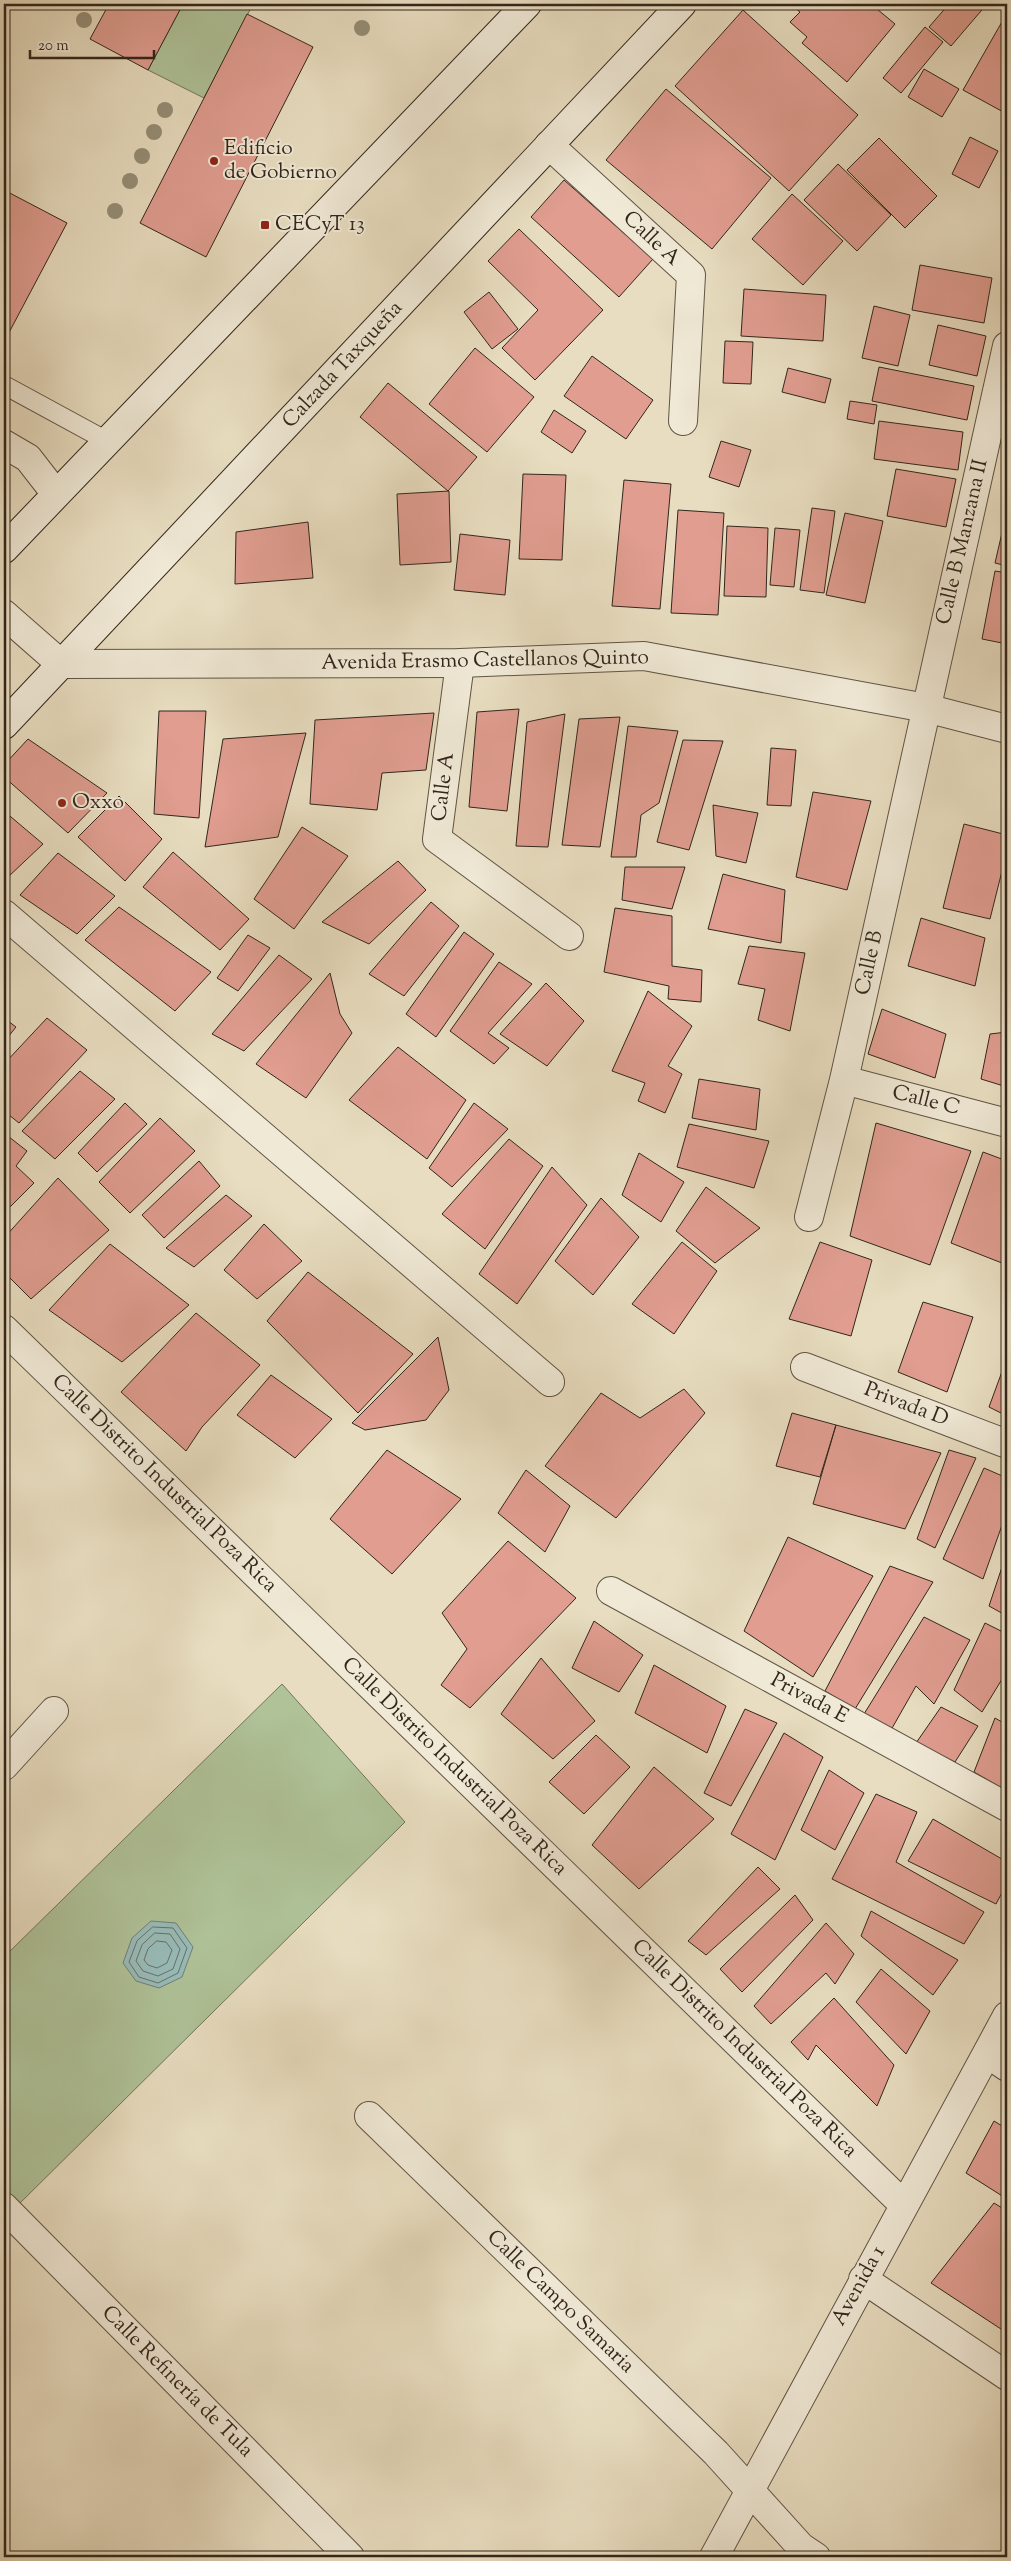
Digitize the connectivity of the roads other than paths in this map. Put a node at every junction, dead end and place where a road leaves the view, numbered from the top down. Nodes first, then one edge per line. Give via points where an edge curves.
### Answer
1 (527, 4) edge
2 (682, 4) edge
3 (549, 146) junction
4 (1007, 346) edge
5 (4, 385) edge
6 (683, 421) dead end
7 (107, 441) junction
8 (4, 444) edge
9 (56, 494) junction
10 (4, 549) edge
11 (4, 614) edge
12 (460, 663) junction
13 (61, 664) junction
14 (926, 708) junction
15 (4, 725) edge
16 (1007, 729) edge
17 (4, 914) edge
18 (569, 936) dead end
19 (844, 1080) junction
20 (1007, 1123) edge
21 (809, 1217) dead end
22 (4, 1329) edge
23 (805, 1367) dead end
24 (550, 1382) dead end
25 (1007, 1444) edge
26 (611, 1591) dead end
27 (54, 1711) dead end
28 (5, 1762) edge
29 (1007, 1807) edge
30 (1007, 2016) edge
31 (998, 2061) edge
32 (368, 2116) dead end
33 (904, 2205) junction
34 (4, 2207) edge
35 (863, 2279) junction
36 (1007, 2376) edge
37 (749, 2490) junction
38 (350, 2557) edge
39 (714, 2557) edge
40 (816, 2557) edge

1 - 7 street
2 - 3 street, Calzada Taxqueña
3 - 6 street, Calle A via 690,276
3 - 13 street, Calzada Taxqueña
4 - 14 street, Calle B Manzana II
5 - 7 lane
7 - 9 street
8 - 9 street via 28,458
9 - 10 street
11 - 13 street
12 - 13 street, Avenida Erasmo Castellanos Quinto
12 - 14 street, Avenida Erasmo Castellanos Quinto via 644,656
12 - 18 street, Calle A via 437,839
13 - 15 street, Calzada Taxqueña
14 - 16 street, Avenida Erasmo Castellanos Quinto
14 - 19 street, Calle B
17 - 24 street
19 - 20 street, Calle C
19 - 21 street, Calle B
22 - 33 street, Calle Distrito Industrial Poza Rica
23 - 25 street, Privada D
26 - 29 street, Privada E
27 - 28 street
30 - 31 street, Avenida 1
31 - 33 street, Avenida 1
32 - 37 street, Calle Campo Samaria via 716,2453
33 - 35 street, Avenida 1
34 - 38 street, Calle Refinería de Tula
35 - 36 street
35 - 37 street, Avenida 1
37 - 39 street, Avenida 1
37 - 40 street, Calle Campo Samaria via 801,2547

